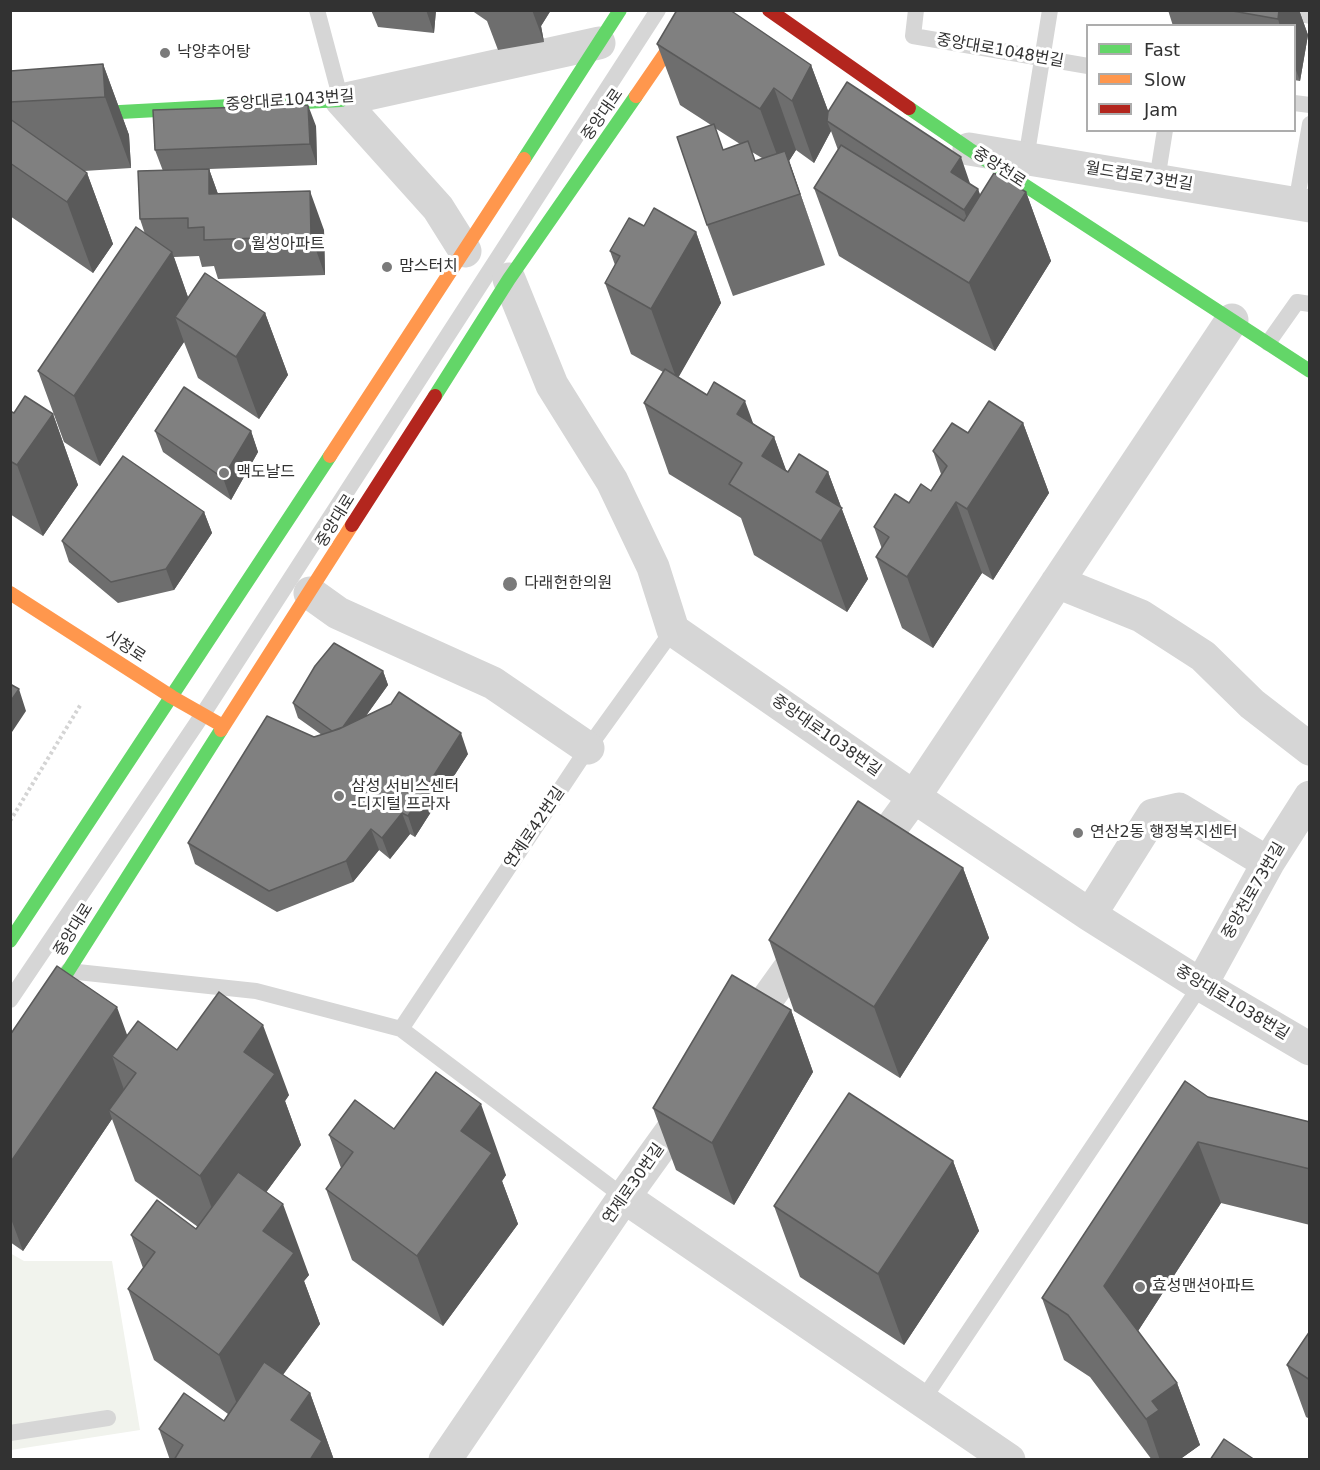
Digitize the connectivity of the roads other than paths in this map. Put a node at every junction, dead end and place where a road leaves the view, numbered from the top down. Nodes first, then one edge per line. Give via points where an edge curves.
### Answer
1 (317, 10) edge
2 (620, 10) edge
3 (658, 10) edge
4 (696, 10) edge
5 (769, 10) edge
6 (916, 10) edge
7 (1050, 10) edge
8 (1278, 10) edge
9 (1310, 16) edge
10 (599, 42) junction
11 (1042, 58) junction
12 (1086, 66) edge
13 (341, 100) junction
14 (10, 118) edge
15 (1310, 123) edge
16 (1165, 132) edge
17 (969, 149) junction
18 (1026, 159) junction
19 (1157, 180) junction
20 (1303, 205) edge
21 (465, 251) junction
22 (509, 279) junction
23 (1310, 304) edge
24 (1232, 320) junction
25 (1268, 343) junction
26 (1310, 371) edge
27 (1057, 582) junction
28 (10, 593) edge
29 (310, 593) junction
30 (673, 630) junction
31 (172, 697) junction
32 (203, 714) junction
33 (223, 726) junction
34 (588, 748) junction
35 (1310, 749) edge
36 (914, 797) junction
37 (1310, 797) edge
38 (1268, 863) junction
39 (852, 883) edge
40 (1090, 915) junction
41 (824, 921) edge
42 (10, 941) edge
43 (68, 970) junction
44 (1201, 986) junction
45 (10, 1000) edge
46 (401, 1029) junction
47 (1310, 1048) edge
48 (10, 1054) edge
49 (727, 1054) edge
50 (706, 1083) edge
51 (624, 1197) junction
52 (922, 1401) junction
53 (108, 1418) dead end
54 (10, 1433) edge
55 (445, 1460) edge
56 (1009, 1460) edge

1 - 13 lane
2 - 10 main road
3 - 32 lane
4 - 22 main road, 중앙대로
5 - 17 main road, 중앙천로
6 - 11 lane, 중앙대로1048번길 via 913,36
7 - 11 lane
8 - 9 lane
10 - 13 street, 중앙대로1043번길
10 - 21 main road
11 - 12 lane, 중앙대로1048번길
11 - 18 lane
13 - 14 main road, 중앙대로1043번길
13 - 21 street via 438,208
15 - 20 lane
16 - 19 lane
17 - 18 street, 월드컵로73번길
17 - 24 main road, 중앙천로
18 - 19 street, 월드컵로73번길
19 - 20 street, 월드컵로73번길
21 - 31 main road
22 - 29 main road, 중앙대로
22 - 30 street via 552,385 612,481 653,567
23 - 25 lane via 1297,302
24 - 25 main road, 중앙천로
24 - 27 street
25 - 26 main road, 중앙천로
27 - 35 street via 1141,616 1203,656 1252,704
27 - 36 street
28 - 31 main road, 시청로
29 - 33 main road, 중앙대로
29 - 34 street via 338,613 493,683
30 - 34 lane, 연제로42번길
30 - 36 street, 중앙대로1038번길
31 - 32 main road, 시청로
31 - 42 main road
32 - 33 main road, 시청로
32 - 45 lane
33 - 43 main road, 중앙대로
34 - 46 lane, 연제로42번길
36 - 39 street
36 - 40 street, 중앙대로1038번길
37 - 38 street, 중앙천로73번길
38 - 40 street via 1179,809 1153,815
38 - 44 street, 중앙천로73번길
40 - 44 street, 중앙대로1038번길
41 - 49 street
43 - 46 lane via 256,991
43 - 48 main road, 중앙대로
44 - 47 street, 중앙대로1038번길
44 - 52 lane
46 - 51 lane
50 - 51 street, 연제로30번길
51 - 52 street
51 - 55 street, 연제로30번길
52 - 56 street
53 - 54 lane

